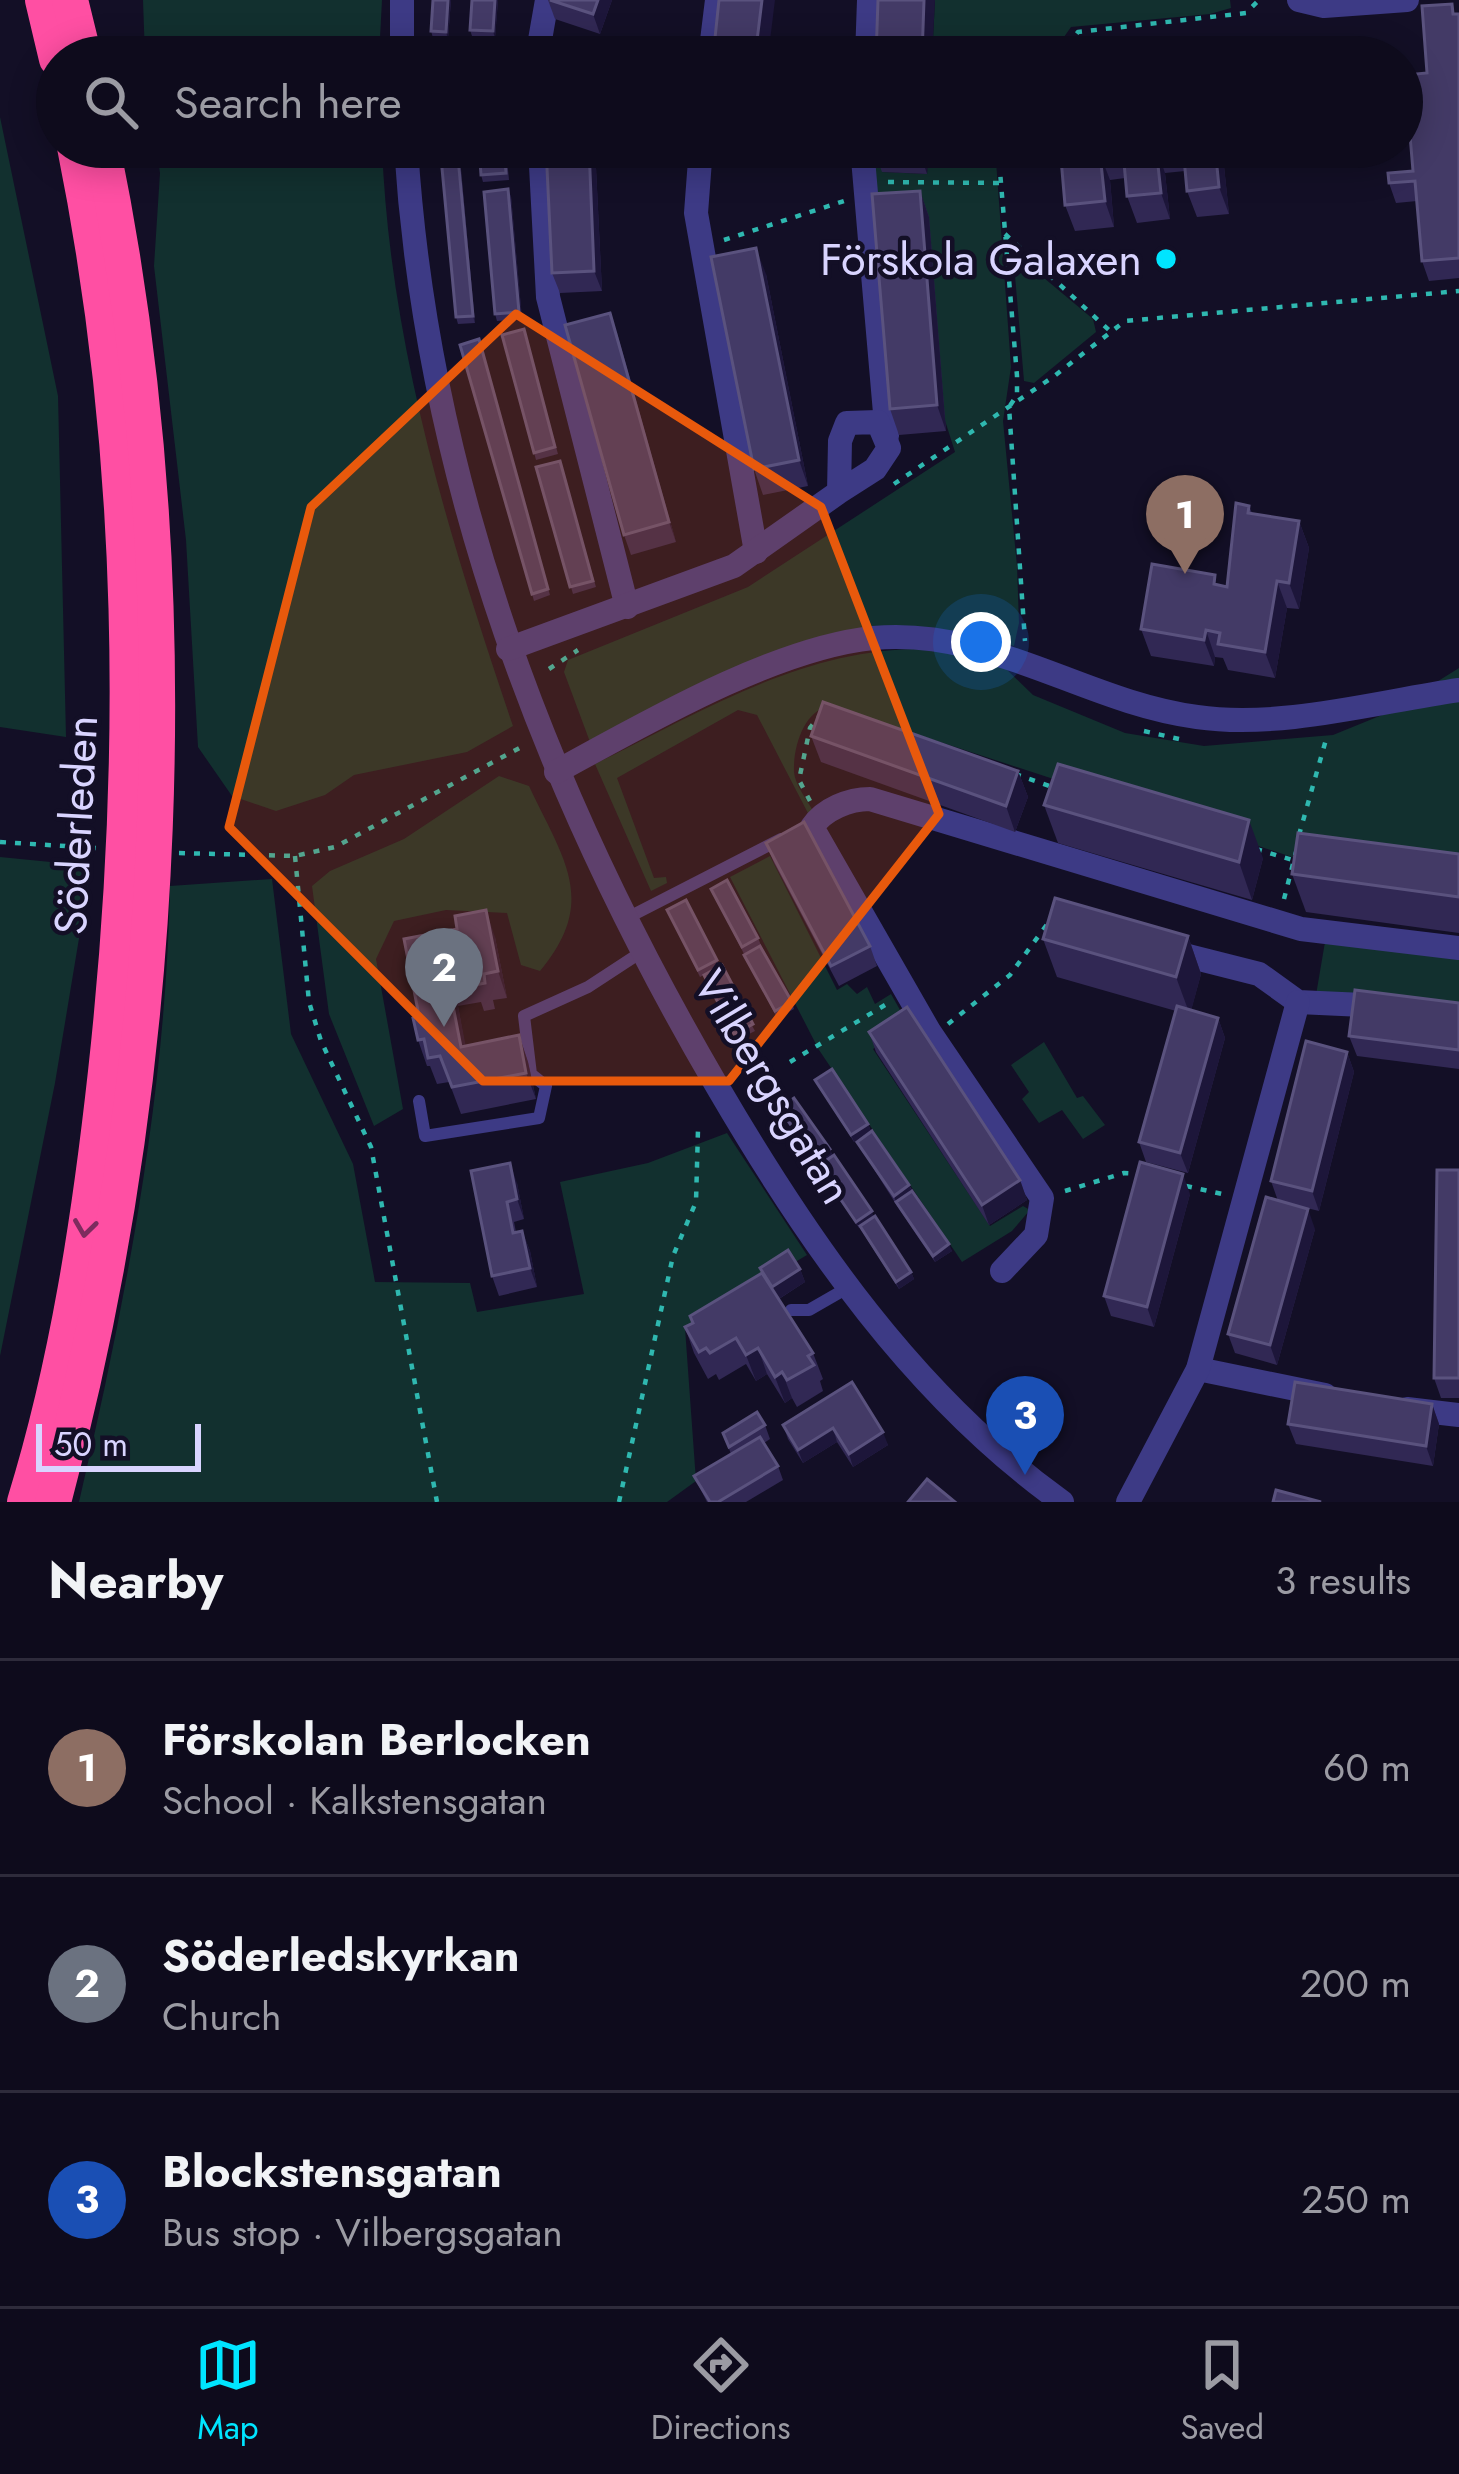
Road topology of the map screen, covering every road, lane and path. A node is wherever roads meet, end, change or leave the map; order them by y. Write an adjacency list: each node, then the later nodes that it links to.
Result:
1 (43, 0): 10 (highway)
2 (70, 0): 11 (highway)
3 (402, 0): 12 (street)
4 (547, 0): 13 (street)
5 (716, 0): 14 (street)
6 (869, 0): 15 (street)
7 (1259, 0): 16 (path)
8 (1299, 0): 9 (street)
9 (1408, 0)
10 (52, 36)
11 (79, 36)
12 (402, 36)
13 (540, 36)
14 (712, 36)
15 (868, 36)
16 (1075, 36)
17 (78, 168): 77 (highway, Söderleden, one-way to 77)
18 (106, 168): 78 (highway, Söderleden)
19 (408, 168): 36 (street, Vilbergsgatan)
20 (541, 168): 35 (street)
21 (699, 168): 27 (street)
22 (864, 168): 25 (street)
23 (999, 168): 24 (path)
24 (1000, 183): 25 (path); 26 (path)
25 (865, 189): 27 (path); 31 (street)
26 (1004, 234): 29 (path); 30 (path)
27 (701, 248): 34 (street)
28 (1459, 291): 29 (path)
29 (1111, 332): 30 (path)
30 (1009, 407): 32 (path); 37 (path)
31 (887, 436): 33 (street); 33 (street)
32 (894, 484)
33 (838, 492): 34 (street)
34 (756, 552): 35 (street)
35 (627, 607): 36 (street)
36 (508, 649): 42 (street, Vilbergsgatan)
37 (1017, 658): 38 (street); 44 (street)
38 (1459, 690)
39 (831, 712): 47 (path)
40 (1136, 729): 43 (path)
41 (1310, 734): 53 (path)
42 (541, 736): 44 (street, Vilbergsgatan); 52 (path)
43 (1184, 740)
44 (556, 772): 55 (street, Vilbergsgatan)
45 (1009, 772): 46 (path)
46 (1070, 793)
47 (815, 822): 55 (lane); 56 (street); 61 (street)
48 (0, 842): 50 (path)
49 (1248, 847): 53 (path)
50 (78, 848)
51 (198, 854): 52 (path)
52 (295, 856): 79 (path)
53 (1294, 861): 54 (path); 56 (path)
54 (1316, 864)
55 (627, 918): 60 (street, Vilbergsgatan)
56 (1278, 921): 59 (street)
57 (1048, 923): 64 (path)
58 (1138, 944): 62 (street)
59 (1459, 948)
60 (644, 950): 66 (lane); 73 (street, Vilbergsgatan)
61 (905, 992): 64 (street); 65 (path)
62 (1298, 1002): 63 (street); 71 (street)
63 (1415, 1010)
64 (932, 1035): 70 (street)
65 (790, 1062)
66 (419, 1100)
67 (698, 1130): 80 (path)
68 (1148, 1175): 70 (path)
69 (1184, 1185): 71 (path)
70 (1042, 1198): 72 (street)
71 (1247, 1200): 75 (street)
72 (1001, 1271)
73 (851, 1286): 74 (lane); 81 (street, Vilbergsgatan)
74 (791, 1310)
75 (1198, 1369): 76 (street); 82 (street)
76 (1459, 1415)
77 (25, 1502)
78 (53, 1502)
79 (436, 1502)
80 (619, 1502)
81 (1062, 1502)
82 (1128, 1502)

